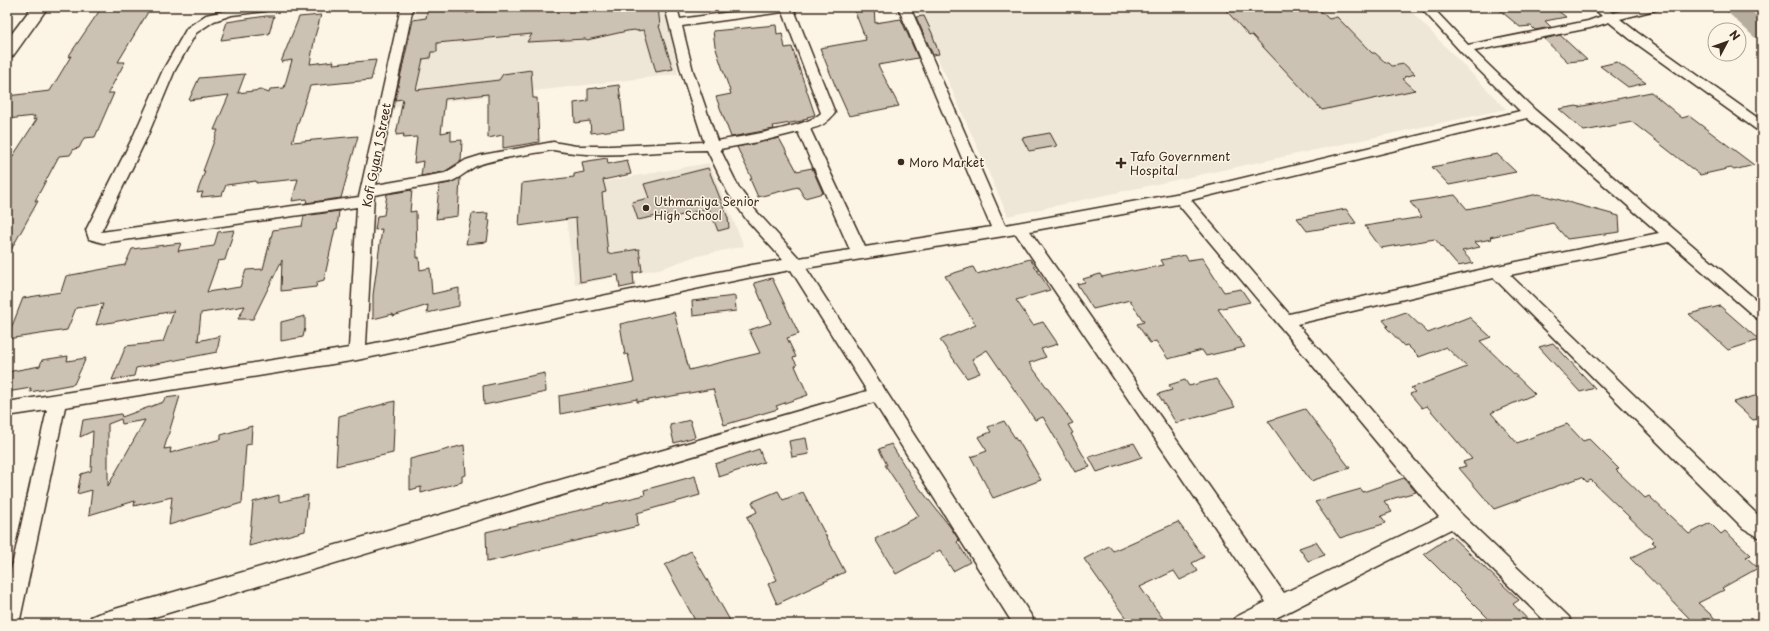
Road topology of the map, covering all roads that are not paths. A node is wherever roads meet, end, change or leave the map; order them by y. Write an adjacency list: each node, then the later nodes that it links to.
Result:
1 (40, 7): 13 (street)
2 (265, 7): 18 (street)
3 (407, 7): 18 (street, Kofi Gyan 1 Street)
4 (671, 7): 11 (street)
5 (904, 7): 21 (street)
6 (1426, 7): 12 (street)
7 (1598, 7): 10 (street)
8 (1655, 7): 10 (street)
9 (787, 8): 11 (street); 15 (street)
10 (1610, 18): 12 (street); 16 (street)
11 (675, 23): 17 (street)
12 (1465, 49): 14 (street)
13 (7, 52)
14 (1530, 113): 19 (street); 22 (street)
15 (802, 127): 17 (street); 23 (street)
16 (1762, 127)
17 (712, 146): 18 (street); 24 (street)
18 (366, 196): 28 (street, Kofi Gyan 1 Street)
19 (1181, 198): 20 (street); 27 (street)
20 (1020, 228): 21 (street); 34 (street)
21 (1000, 231): 23 (street)
22 (1670, 236): 25 (street); 26 (street)
23 (860, 254): 24 (street)
24 (796, 265): 28 (street); 29 (street)
25 (1497, 272): 27 (street); 33 (street)
26 (1762, 314)
27 (1284, 321): 32 (street)
28 (356, 353): 30 (street)
29 (879, 394): 36 (street); 37 (street)
30 (57, 402): 31 (street); 35 (street)
31 (7, 409)
32 (1453, 519): 34 (street); 39 (street)
33 (1762, 530)
34 (1280, 604): 38 (street)
35 (9, 624)
36 (98, 624)
37 (1025, 624)
38 (1243, 624)
39 (1562, 624)

